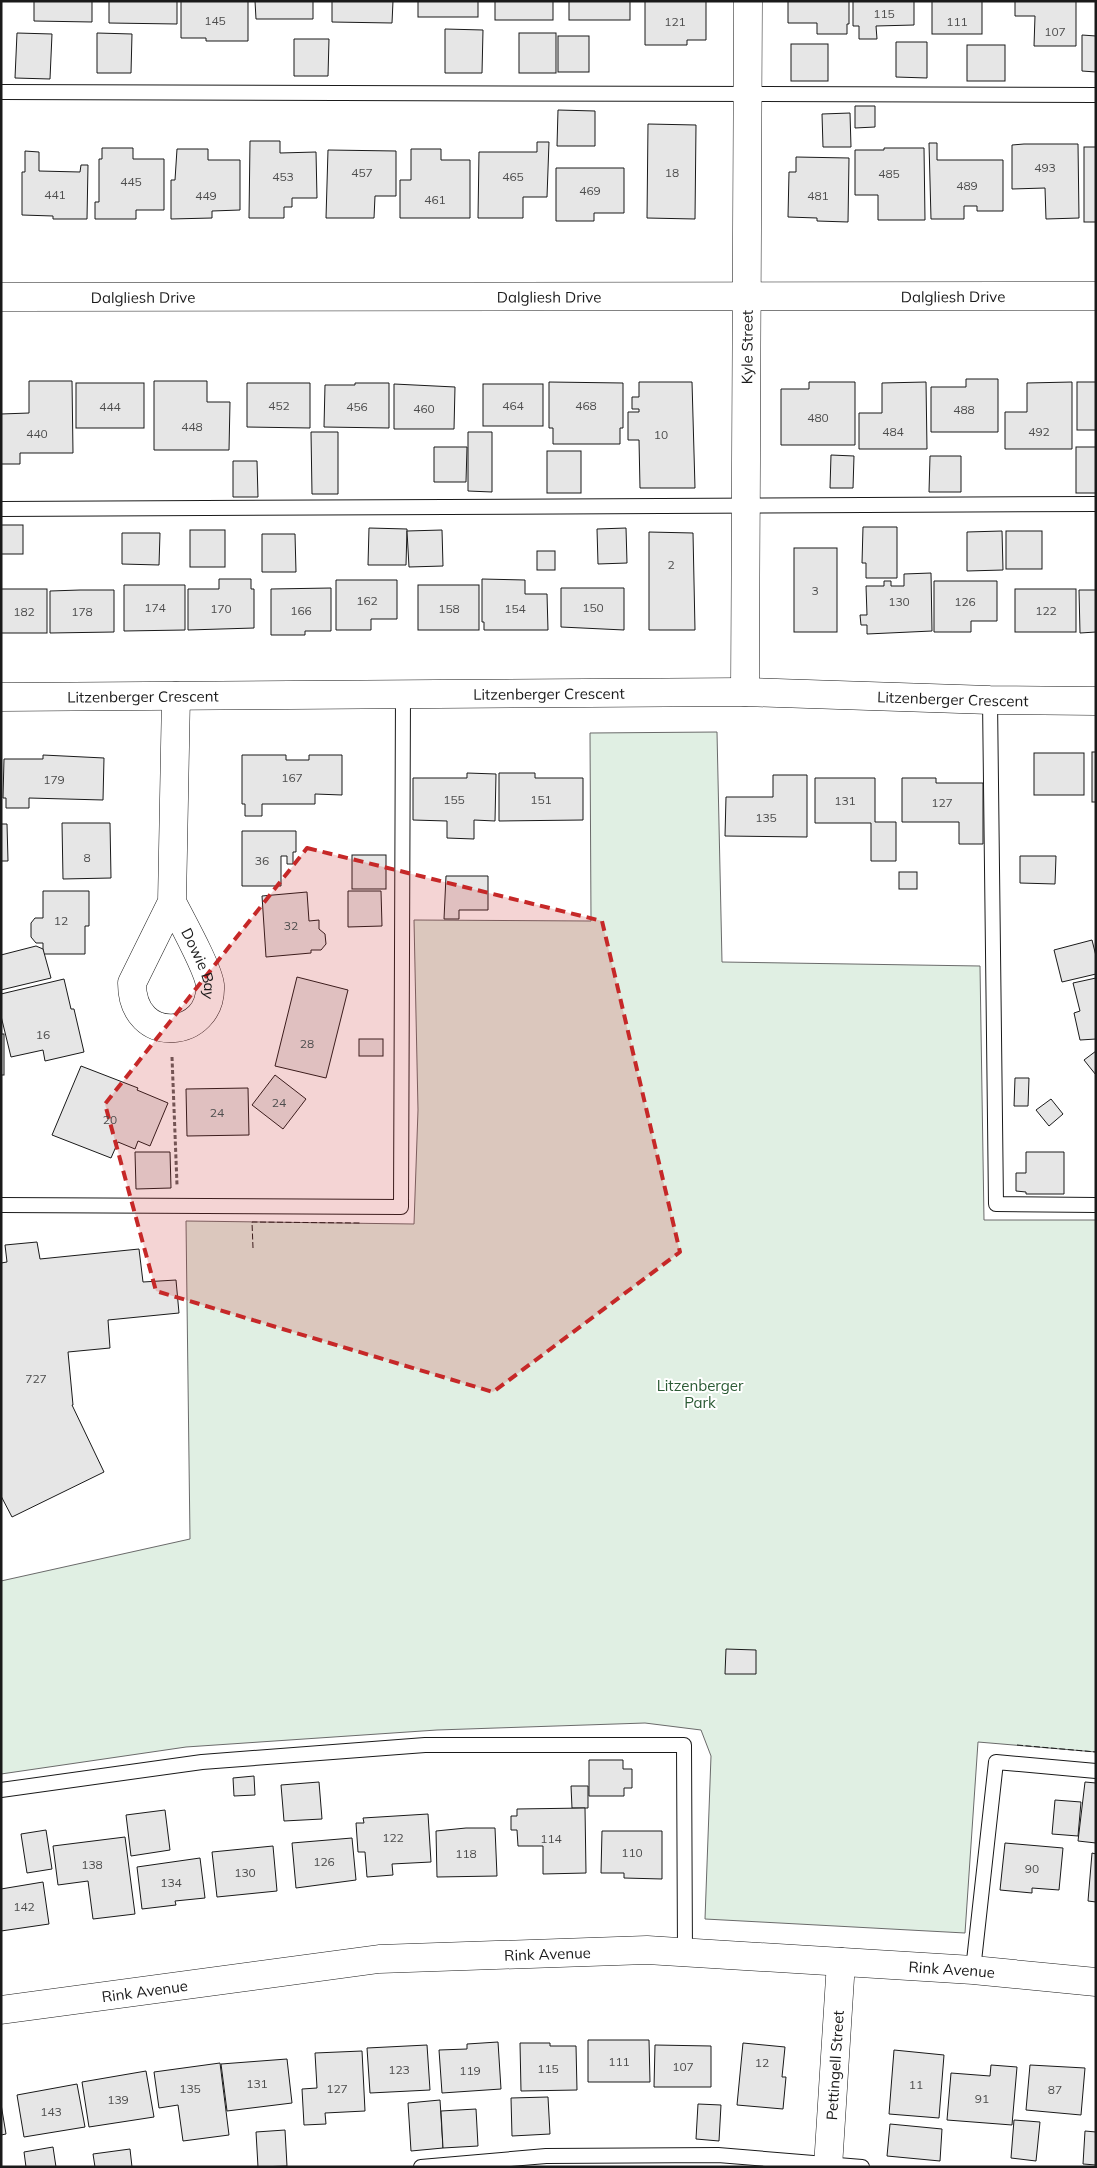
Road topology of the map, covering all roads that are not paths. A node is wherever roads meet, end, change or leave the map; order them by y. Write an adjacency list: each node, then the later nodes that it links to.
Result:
1 (748, 1): 3 (street, Kyle Street)
2 (1, 92): 3 (lane)
3 (748, 94): 4 (lane); 5 (street, Kyle Street)
4 (1096, 95)
5 (747, 295): 6 (street, Dalgliesh Drive); 7 (street, Dalgliesh Drive); 9 (street, Kyle Street)
6 (1096, 296)
7 (1, 297)
8 (1096, 504): 9 (lane)
9 (746, 505): 10 (lane); 11 (street, Kyle Street)
10 (1, 508)
11 (745, 692): 12 (street, Litzenberger Crescent); 15 (street, Litzenberger Crescent)
12 (403, 695): 13 (street, Litzenberger Crescent); 18 (lane)
13 (176, 696): 14 (street, Litzenberger Crescent); 17 (street, Dowie Bay)
14 (1, 697)
15 (990, 700): 16 (street, Litzenberger Crescent); 19 (lane)
16 (1096, 701)
17 (172, 902): 17 (street, Dowie Bay)
18 (1, 1205)
19 (1096, 1205)
20 (1096, 1771): 24 (lane)
21 (1, 1790): 22 (lane)
22 (685, 1953): 23 (street, Rink Avenue); 26 (street, Rink Avenue)
23 (841, 1962): 24 (street, Rink Avenue); 27 (street, Pettingell Street)
24 (973, 1970): 25 (street, Rink Avenue)
25 (1096, 1982)
26 (1, 2010)
27 (828, 2165): 28 (lane); 29 (lane)
28 (421, 2167)
29 (862, 2167)

